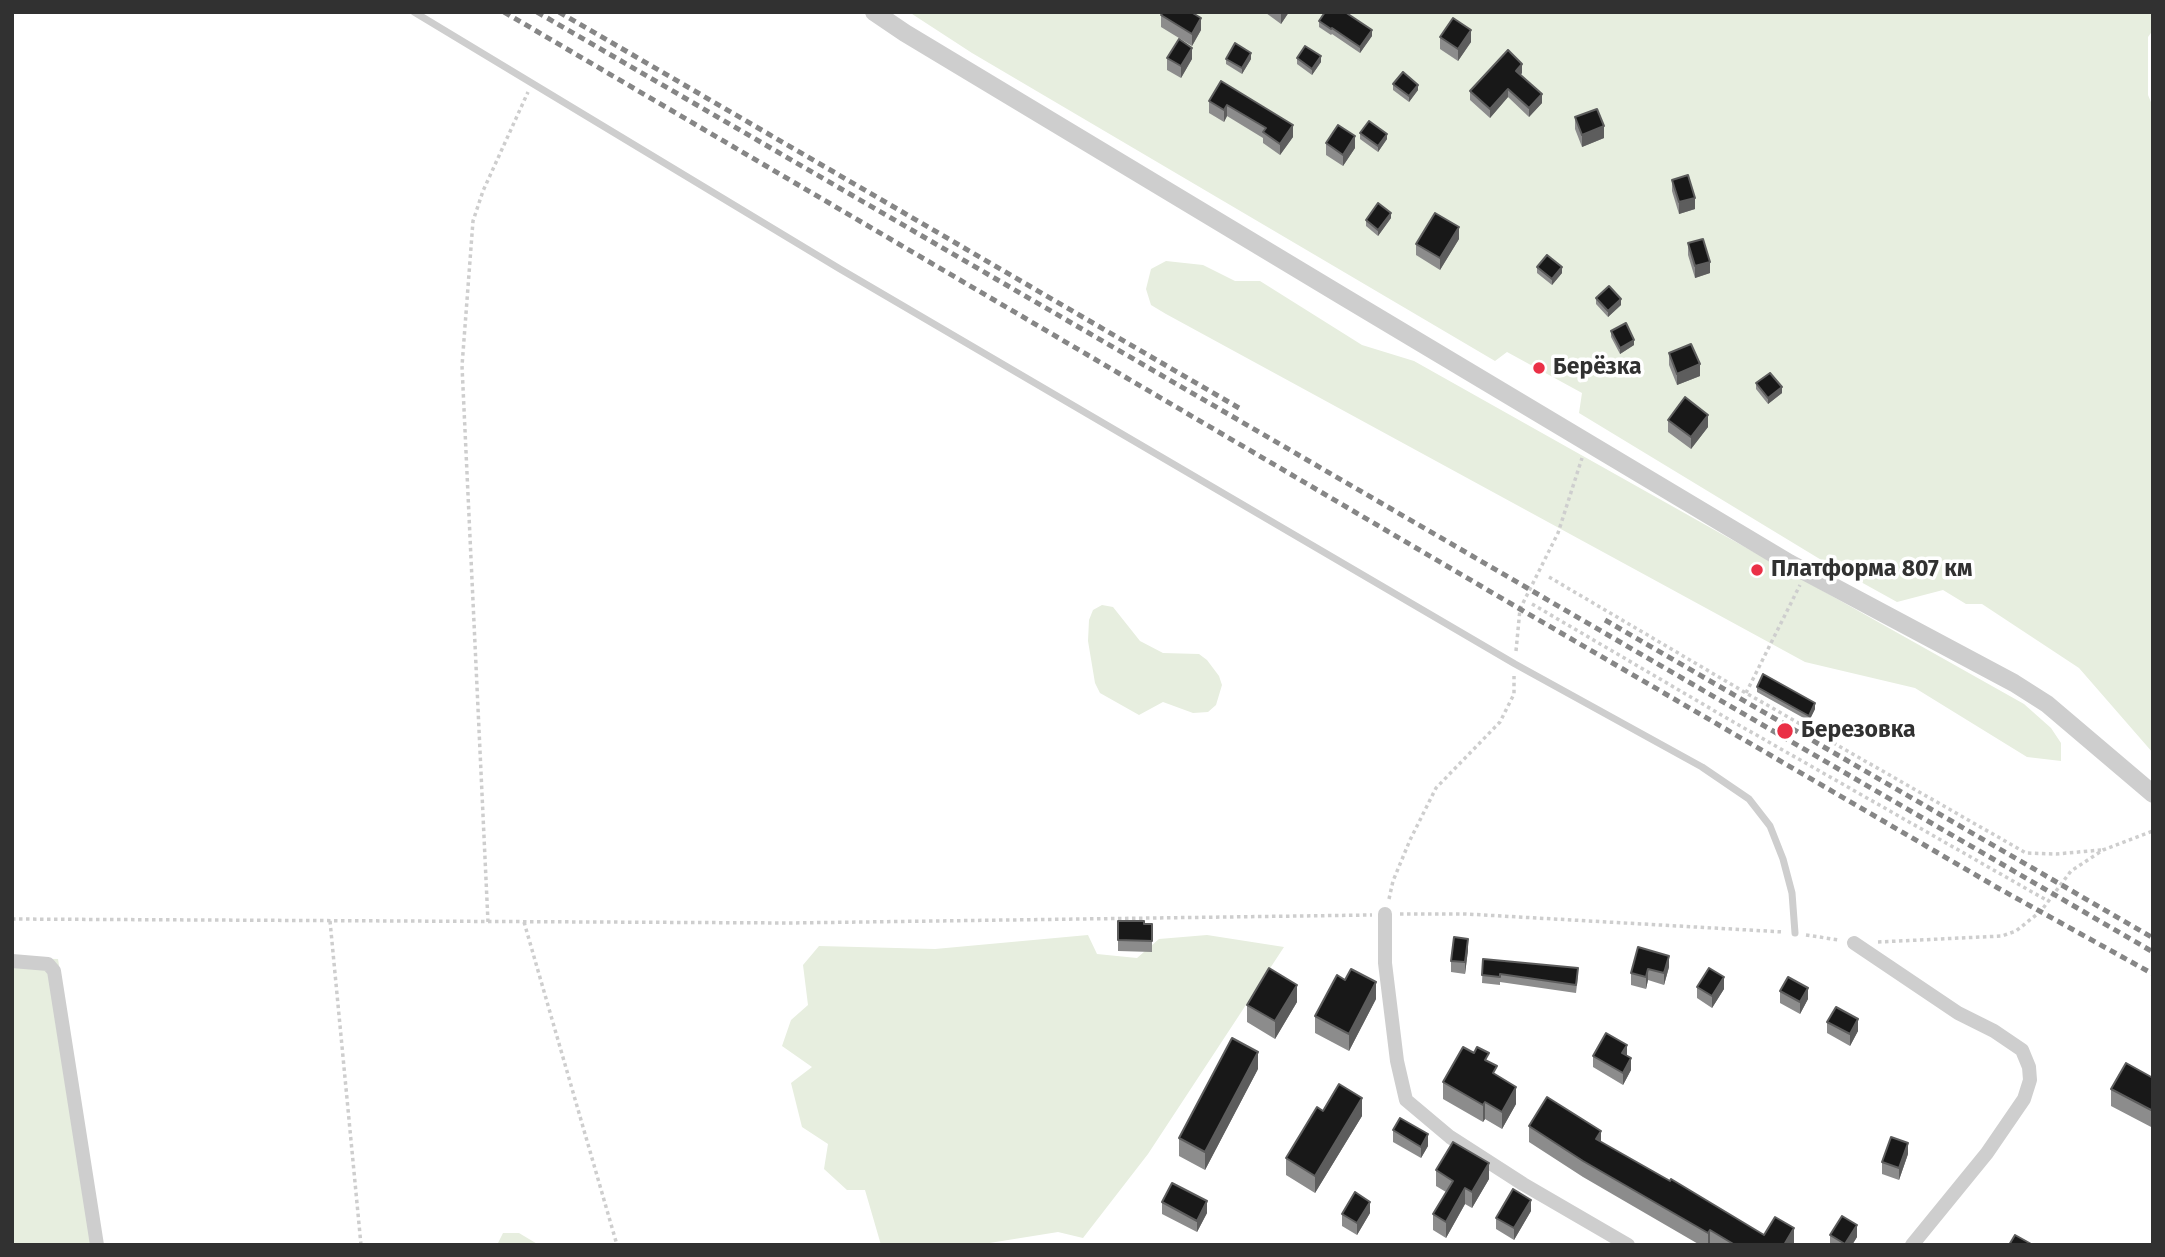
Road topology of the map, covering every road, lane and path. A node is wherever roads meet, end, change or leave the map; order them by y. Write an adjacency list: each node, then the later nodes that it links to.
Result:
1 (414, 12): 3 (lane)
2 (874, 12): 4 (street)
3 (531, 83): 8 (lane); 17 (path)
4 (1587, 442): 5 (street); 8 (path)
5 (1806, 572): 9 (path); 10 (street)
6 (1549, 577): 9 (path)
7 (1532, 604): 13 (path)
8 (1515, 664): 14 (path); 19 (lane)
9 (1746, 693): 12 (path)
10 (2153, 794)
11 (2153, 831): 12 (path)
12 (2104, 850): 13 (path)
13 (2048, 901): 20 (path)
14 (1385, 915): 18 (path); 19 (path); 25 (street)
15 (12, 919): 16 (path)
16 (330, 920): 17 (path); 23 (path)
17 (488, 922): 18 (path)
18 (524, 922): 24 (path)
19 (1796, 933): 20 (path)
20 (1854, 943): 26 (street)
21 (12, 961): 22 (street)
22 (97, 1245)
23 (361, 1245)
24 (617, 1245)
25 (1628, 1245)
26 (1912, 1245)

